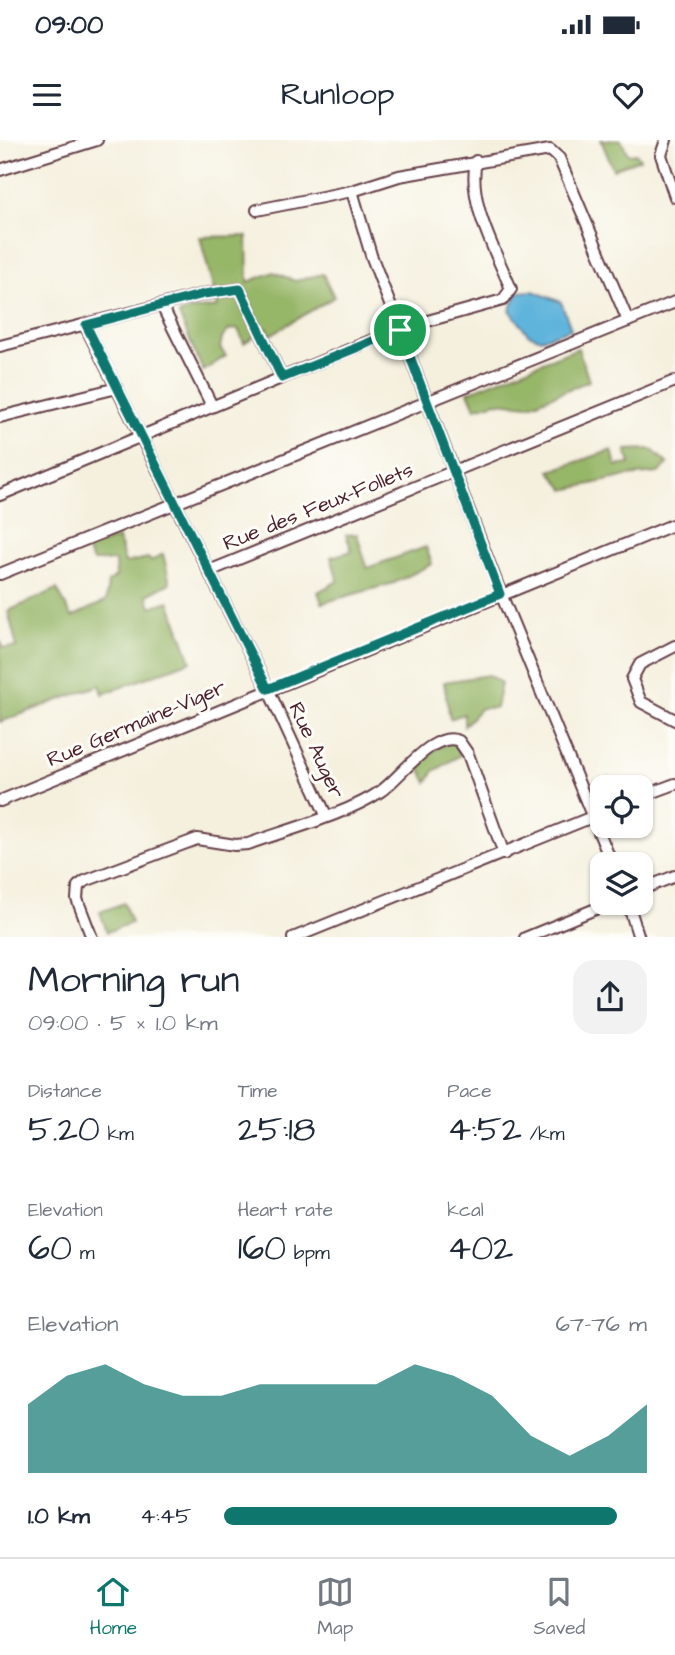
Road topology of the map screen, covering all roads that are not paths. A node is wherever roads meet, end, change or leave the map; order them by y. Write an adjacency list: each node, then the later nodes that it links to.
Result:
1 (97, 140): 4 (street)
2 (666, 140): 6 (street)
3 (475, 161): 5 (street); 10 (street); 12 (street)
4 (0, 170)
5 (352, 191): 7 (street); 12 (street)
6 (675, 197)
7 (257, 210)
8 (675, 302): 10 (street)
9 (162, 306): 11 (street); 14 (street); 18 (street)
10 (628, 321): 17 (street)
11 (86, 325): 13 (street); 16 (street, Rue Auger)
12 (400, 330): 14 (street); 17 (street)
13 (0, 346)
14 (282, 378): 18 (street)
15 (675, 381): 21 (street, Rue des Feux-Follets)
16 (117, 388): 19 (street); 20 (street, Rue Auger)
17 (427, 402): 21 (street); 23 (street)
18 (212, 406): 20 (street)
19 (0, 417)
20 (141, 435): 22 (street); 23 (street, Rue Auger)
21 (453, 471): 25 (street, Rue des Feux-Follets); 27 (street)
22 (0, 495)
23 (175, 503): 25 (street, Rue Auger); 26 (street)
24 (675, 524): 27 (street, Rue Germaine-Viger)
25 (209, 571): 29 (street, Rue Auger)
26 (0, 574)
27 (500, 594): 29 (street, Rue Germaine-Viger); 33 (street)
28 (675, 646): 30 (street)
29 (268, 689): 34 (street, Rue Germaine-Viger); 35 (street, Rue Auger)
30 (675, 720)
31 (675, 783): 32 (street)
32 (653, 792)
33 (590, 799)
34 (0, 800)
35 (326, 815): 37 (street); 42 (street)
36 (590, 818): 37 (street)
37 (504, 854): 43 (street)
38 (675, 876): 39 (street)
39 (653, 885)
40 (590, 911): 44 (street)
41 (632, 915): 45 (street)
42 (92, 937)
43 (293, 937)
44 (525, 937)
45 (639, 937)

